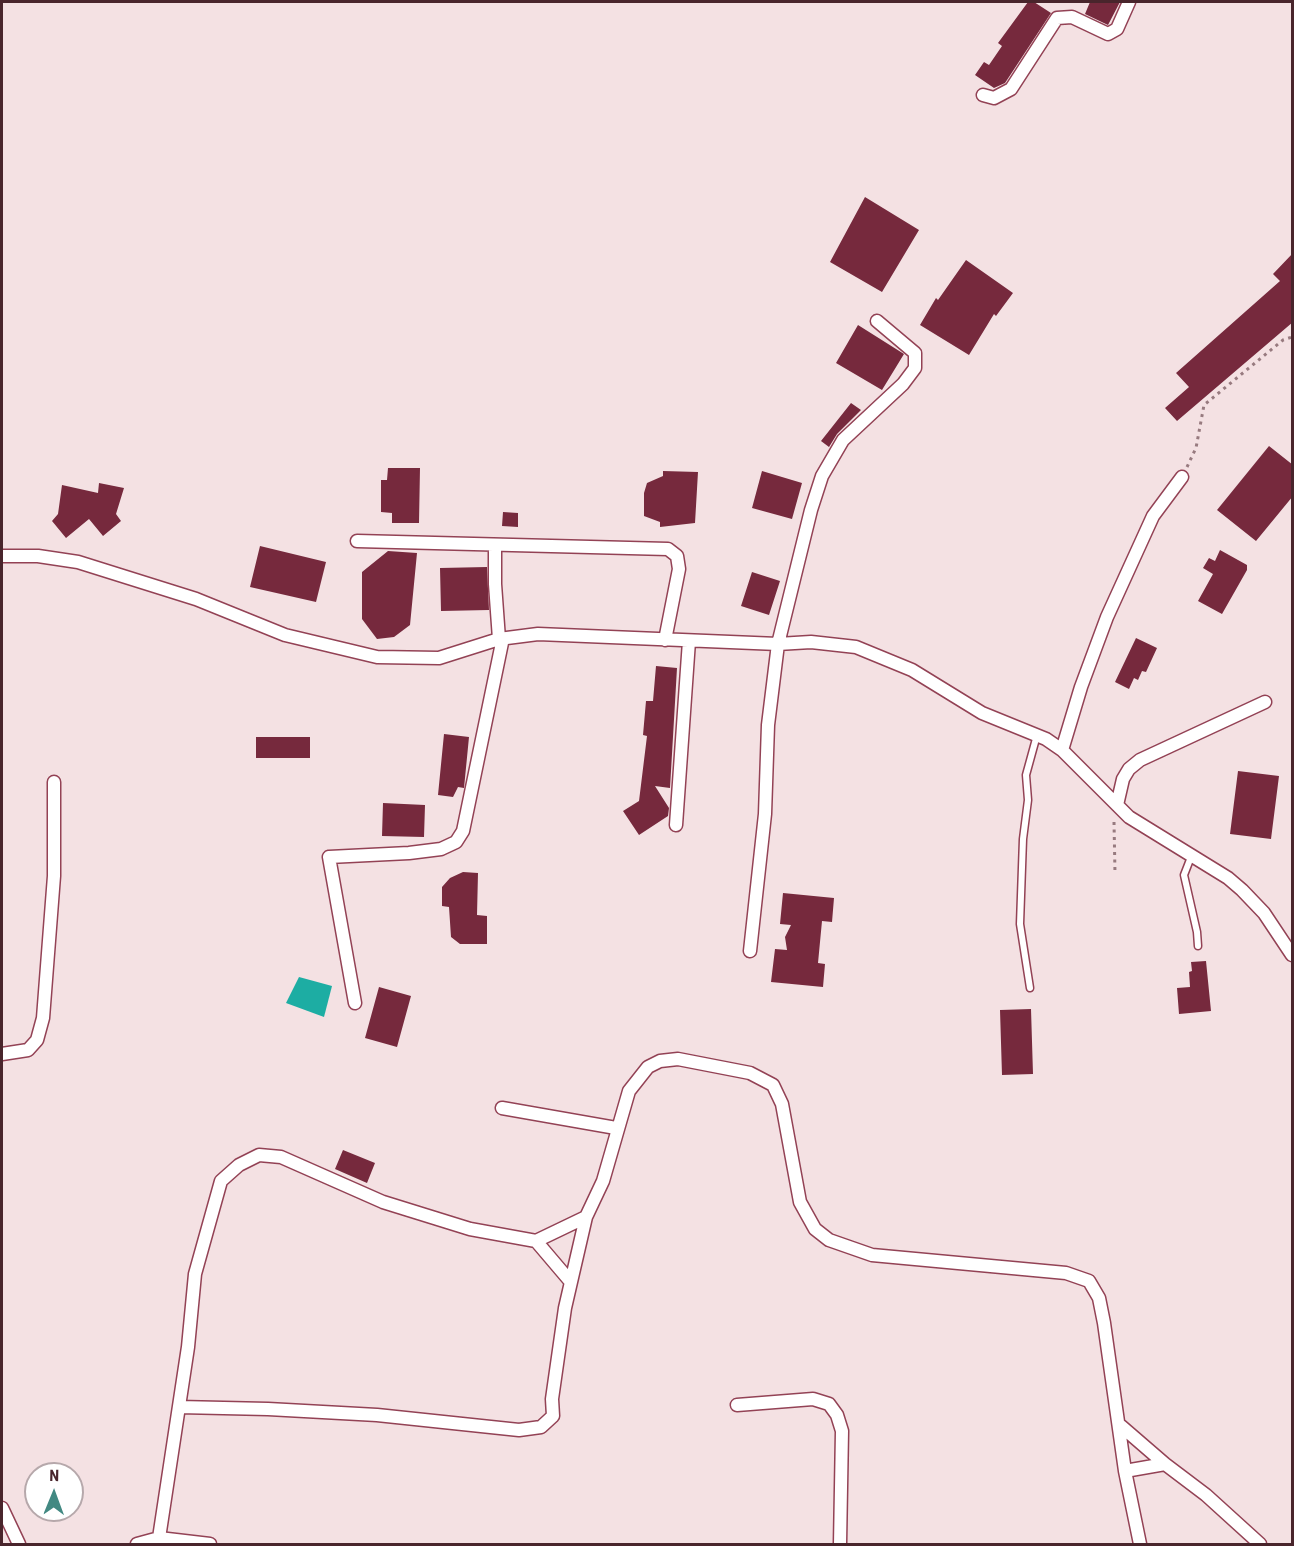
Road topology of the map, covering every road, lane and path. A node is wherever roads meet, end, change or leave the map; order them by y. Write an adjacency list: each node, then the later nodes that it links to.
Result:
1 (1129, 2): 2 (street)
2 (983, 95)
3 (877, 321): 12 (street)
4 (1293, 337): 5 (path)
5 (1182, 477): 15 (street)
6 (357, 541): 7 (street)
7 (495, 545): 9 (street); 10 (street)
8 (2, 556): 9 (street)
9 (501, 638): 10 (street); 25 (street)
10 (665, 640): 11 (street)
11 (689, 641): 12 (street); 18 (street)
12 (778, 644): 14 (street); 22 (street)
13 (1265, 702): 17 (street)
14 (1037, 735): 15 (street); 24 (lane)
15 (1062, 750): 17 (street)
16 (54, 782): 26 (street)
17 (1117, 806): 19 (street); 20 (path)
18 (676, 825)
19 (1191, 856): 21 (lane); 23 (street)
20 (1115, 873)
21 (1198, 946)
22 (750, 951)
23 (1293, 955)
24 (1030, 988)
25 (355, 1003)
26 (2, 1054)
27 (502, 1108): 28 (street)
28 (616, 1128): 29 (street); 34 (street)
29 (586, 1217): 30 (street); 31 (street)
30 (536, 1241): 31 (street); 33 (street)
31 (570, 1281): 33 (street)
32 (737, 1405): 42 (street)
33 (179, 1407): 38 (street)
34 (1121, 1426): 35 (street); 36 (street)
35 (1165, 1464): 36 (street); 44 (street)
36 (1125, 1471): 43 (street)
37 (2, 1508): 39 (street)
38 (159, 1538): 40 (street); 41 (street)
39 (19, 1545)
40 (137, 1545)
41 (210, 1545)
42 (840, 1545)
43 (1140, 1545)
44 (1260, 1545)

